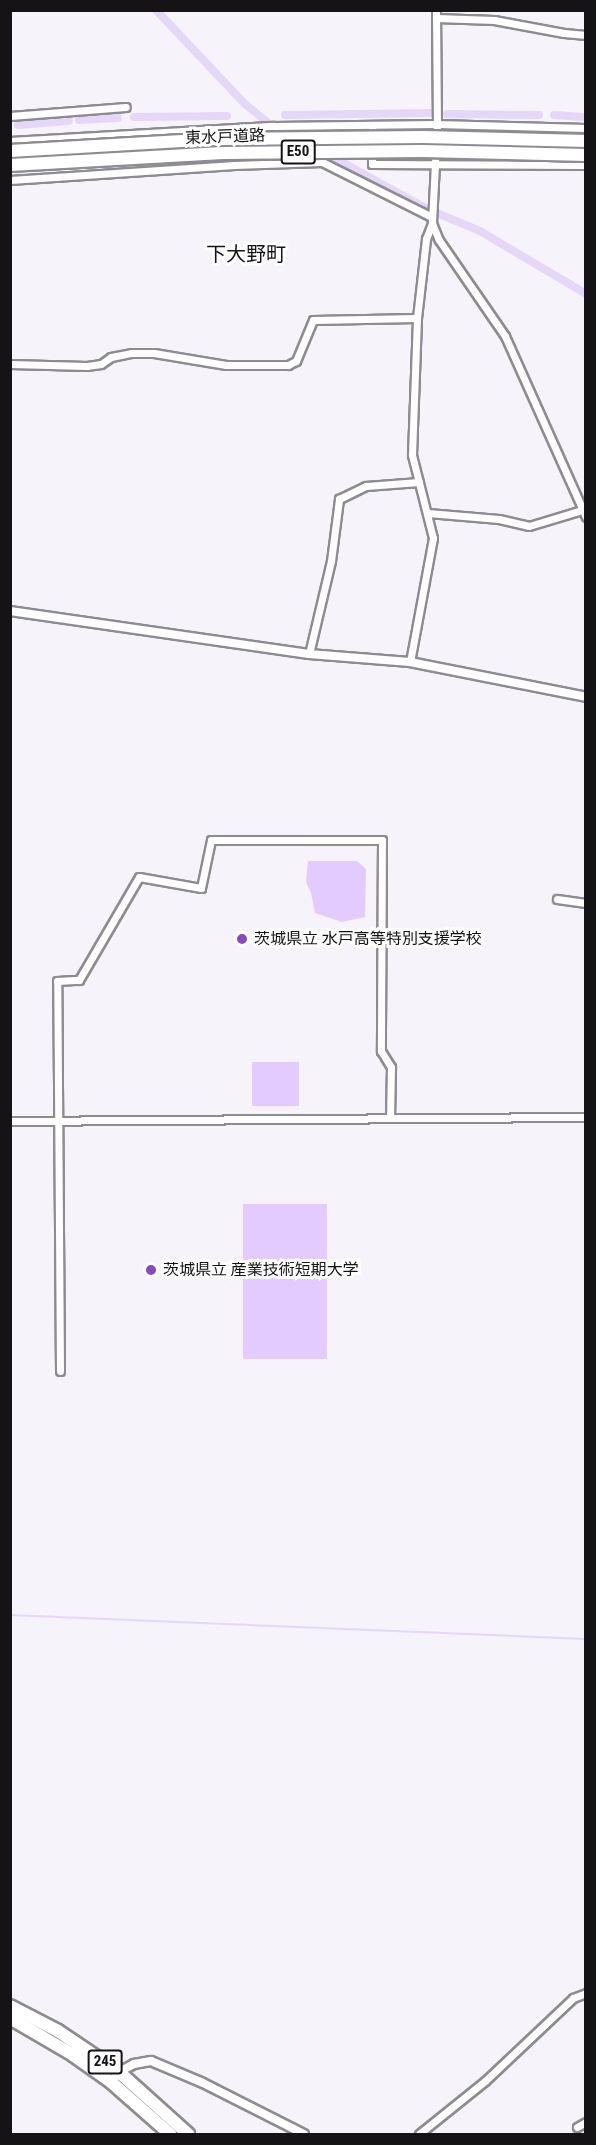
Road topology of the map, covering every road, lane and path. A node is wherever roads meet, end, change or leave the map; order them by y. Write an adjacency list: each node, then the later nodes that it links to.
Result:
1 (436, 14): 2 (street); 5 (street)
2 (585, 34)
3 (126, 107): 4 (street)
4 (10, 116)
5 (437, 124): 6 (street); 8 (street); 14 (street)
6 (372, 125): 7 (street); 14 (street)
7 (250, 128): 9 (street); 13 (street)
8 (585, 128)
9 (10, 141)
10 (585, 141): 11 (highway, 東水戸道路 / E50, bridge)
11 (10, 151)
12 (585, 155): 15 (highway, 東水戸道路 / E50, bridge)
13 (255, 164): 17 (street); 18 (street)
14 (436, 164): 16 (street); 18 (street)
15 (10, 165)
16 (585, 165)
17 (10, 180)
18 (431, 218): 19 (street); 23 (street)
19 (417, 318): 20 (street); 21 (street)
20 (10, 364)
21 (419, 482): 22 (street); 25 (street)
22 (428, 513): 23 (street); 26 (street)
23 (584, 514)
24 (10, 611): 25 (street)
25 (309, 654): 26 (street)
26 (410, 662): 27 (street)
27 (585, 697)
28 (557, 899): 29 (street)
29 (585, 903)
30 (585, 1117): 31 (street)
31 (390, 1118): 33 (street); 33 (street)
32 (10, 1121): 33 (street)
33 (59, 1121): 34 (street)
34 (60, 1371)
35 (585, 1994): 44 (street)
36 (10, 2006): 38 (highway, 245)
37 (10, 2018): 38 (highway, 245)
38 (115, 2077): 41 (highway, 245); 42 (highway, 245); 43 (street)
39 (585, 2122): 40 (street)
40 (577, 2127)
41 (170, 2134)
42 (188, 2134)
43 (304, 2134)
44 (420, 2134)

